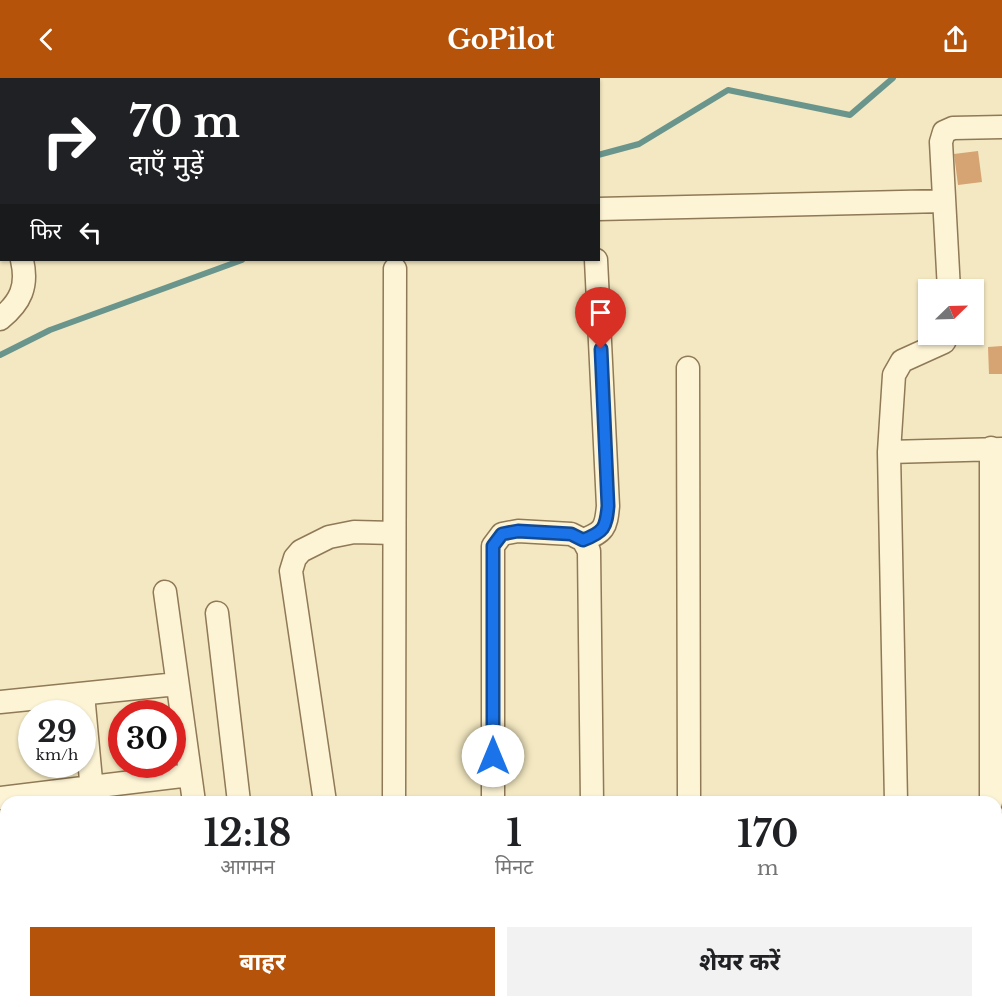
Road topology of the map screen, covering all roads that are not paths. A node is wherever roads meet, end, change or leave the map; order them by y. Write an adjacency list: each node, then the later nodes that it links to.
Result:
1 (1002, 127): 2 (street)
2 (944, 201): 3 (street); 7 (street)
3 (600, 209)
4 (22, 261): 8 (street)
5 (596, 261): 14 (street)
6 (395, 269): 13 (street)
7 (948, 279)
8 (0, 318)
9 (937, 345): 12 (street)
10 (688, 368): 29 (street)
11 (997, 449): 12 (street); 31 (street)
12 (889, 452): 30 (street)
13 (394, 533): 25 (street); 26 (street)
14 (583, 540): 27 (street); 28 (street)
15 (165, 592): 17 (street)
16 (217, 613): 24 (street)
17 (177, 684): 18 (street); 20 (street)
18 (83, 694): 19 (street); 21 (street)
19 (0, 702)
20 (190, 775): 21 (street); 23 (street)
21 (92, 795): 22 (street)
22 (61, 796)
23 (193, 796)
24 (238, 796)
25 (324, 796)
26 (394, 796)
27 (494, 796)
28 (592, 796)
29 (688, 796)
30 (896, 796)
31 (991, 796)

